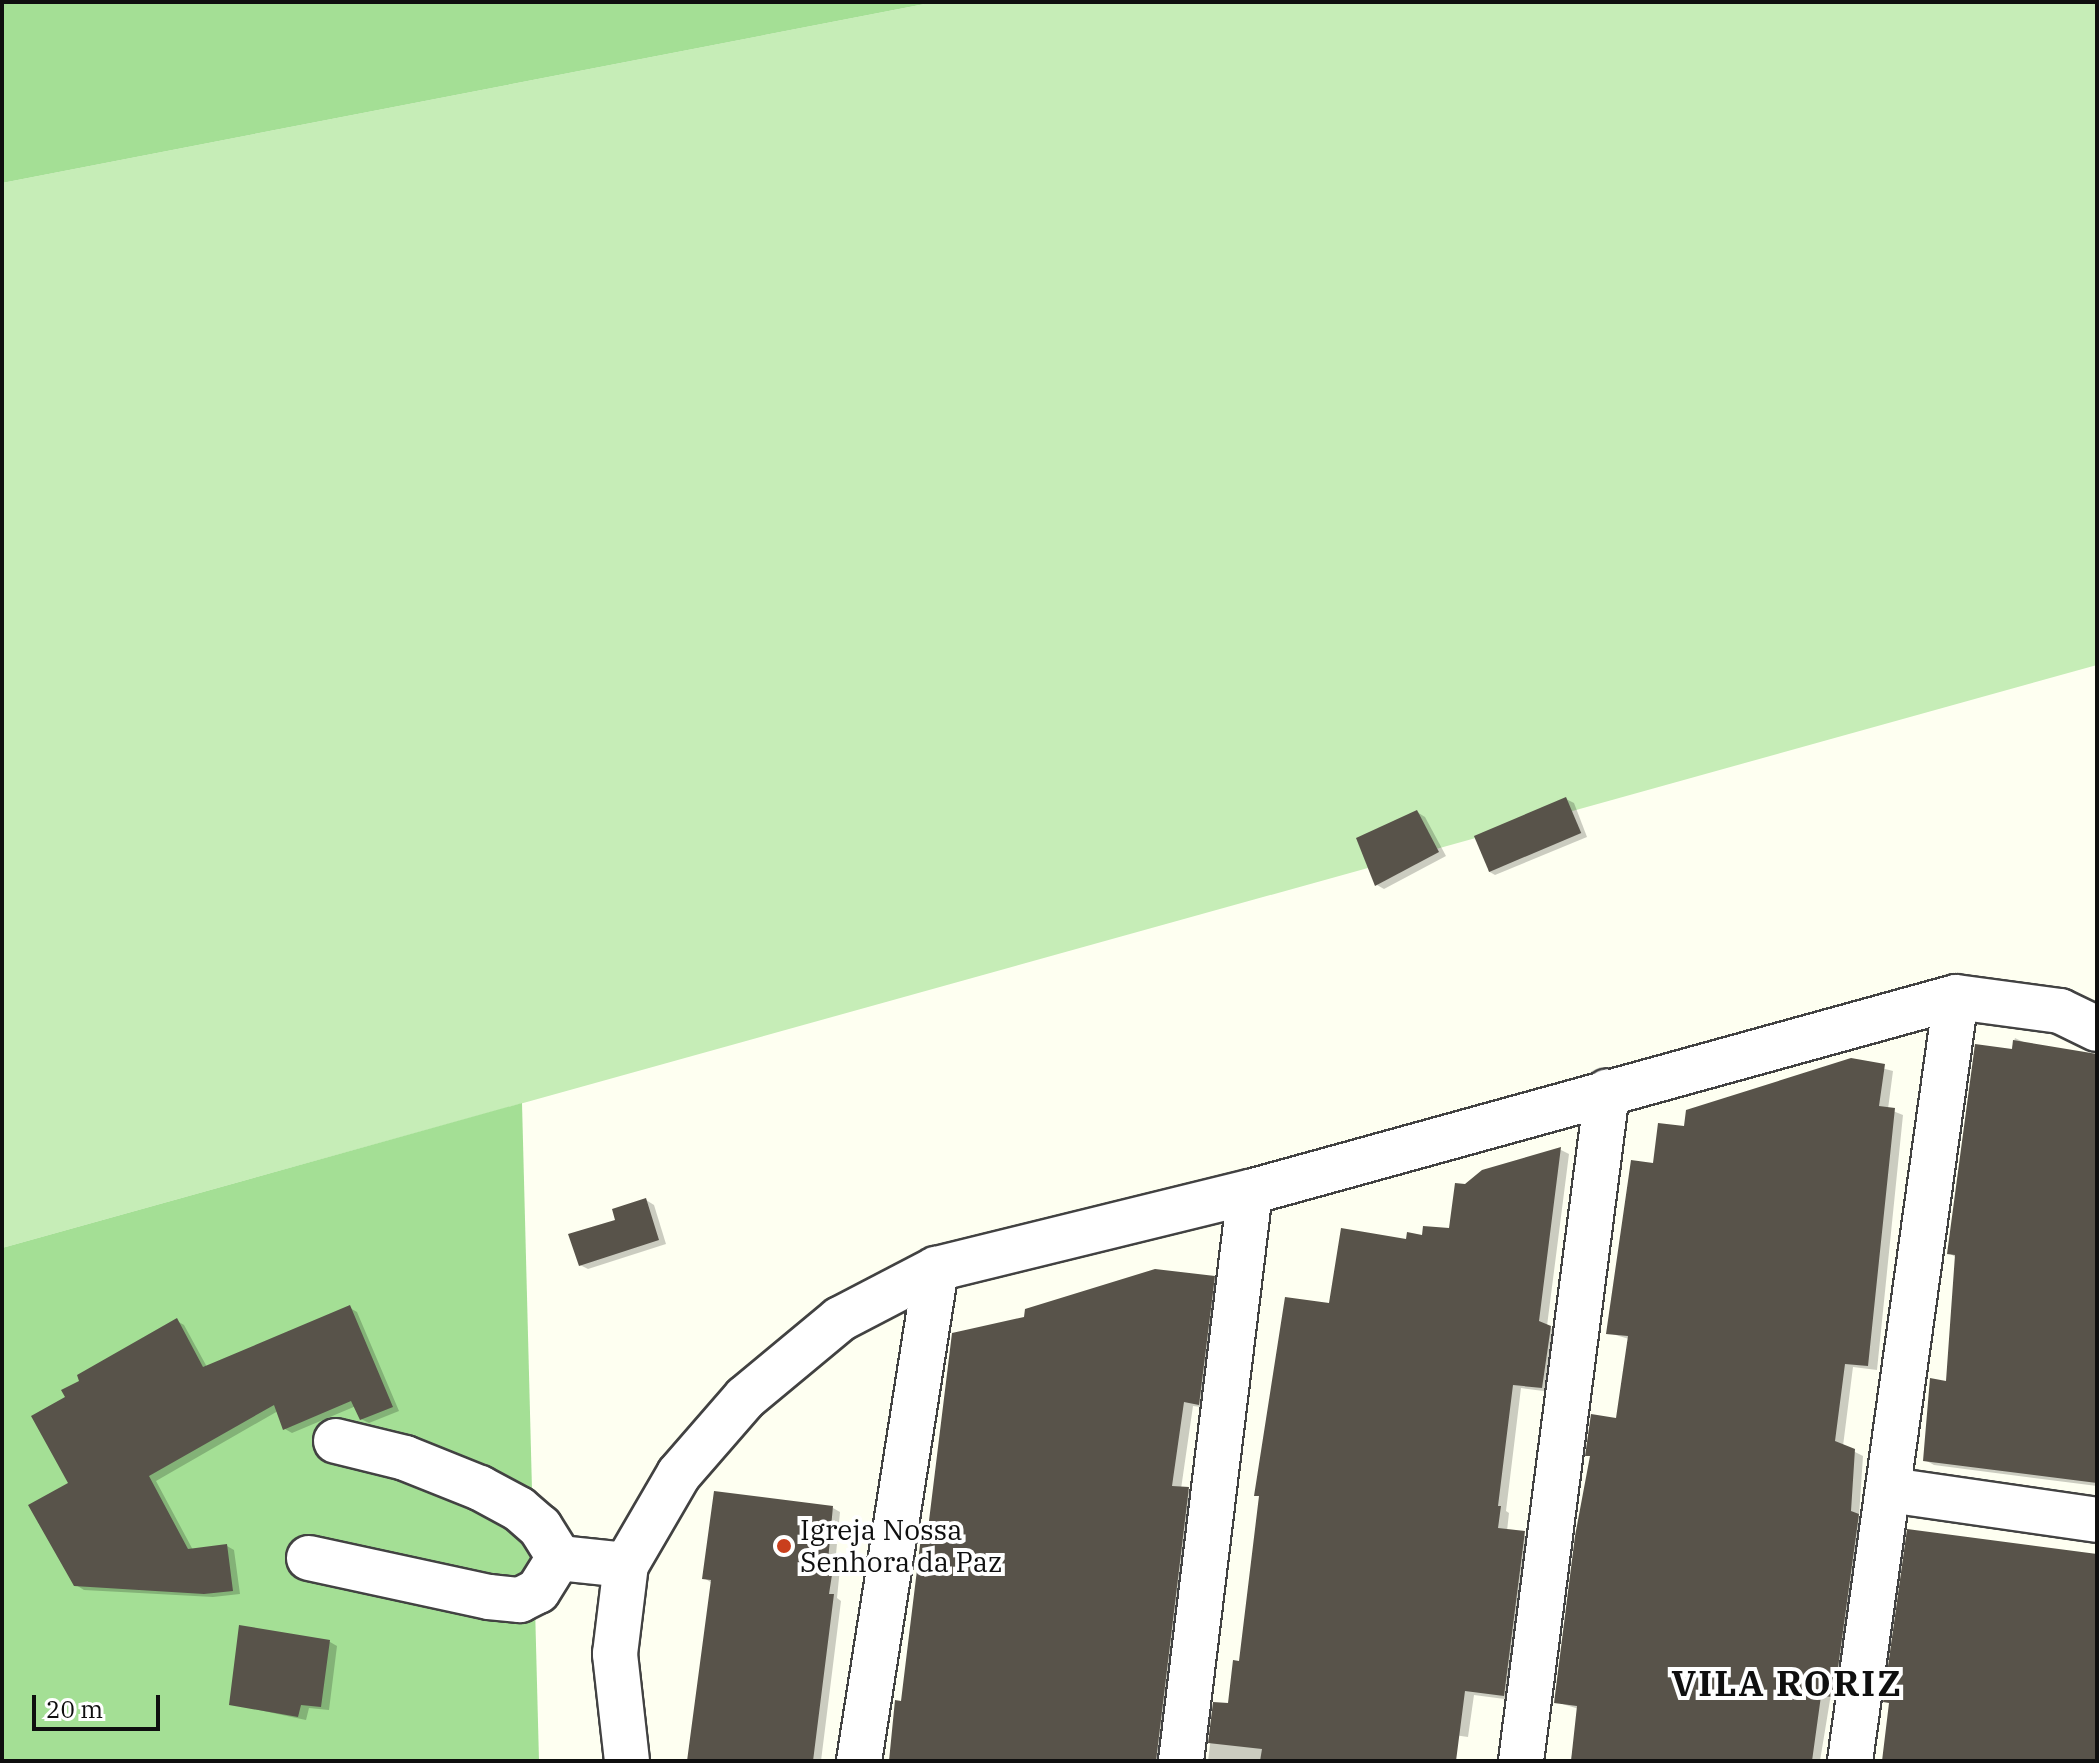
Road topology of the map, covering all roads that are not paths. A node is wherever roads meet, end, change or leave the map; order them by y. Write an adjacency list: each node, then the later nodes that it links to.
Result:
1 (1956, 997): 2 (street); 3 (street); 7 (street)
2 (2097, 1029)
3 (1607, 1092): 4 (street); 15 (street)
4 (1250, 1192): 5 (street); 14 (street)
5 (936, 1269): 11 (street); 13 (street)
6 (336, 1441): 10 (street)
7 (1890, 1490): 8 (street); 16 (street)
8 (2097, 1520)
9 (309, 1558): 10 (street)
10 (559, 1558): 11 (street)
11 (626, 1565): 12 (street)
12 (627, 1761)
13 (859, 1761)
14 (1181, 1761)
15 (1521, 1761)
16 (1850, 1761)

